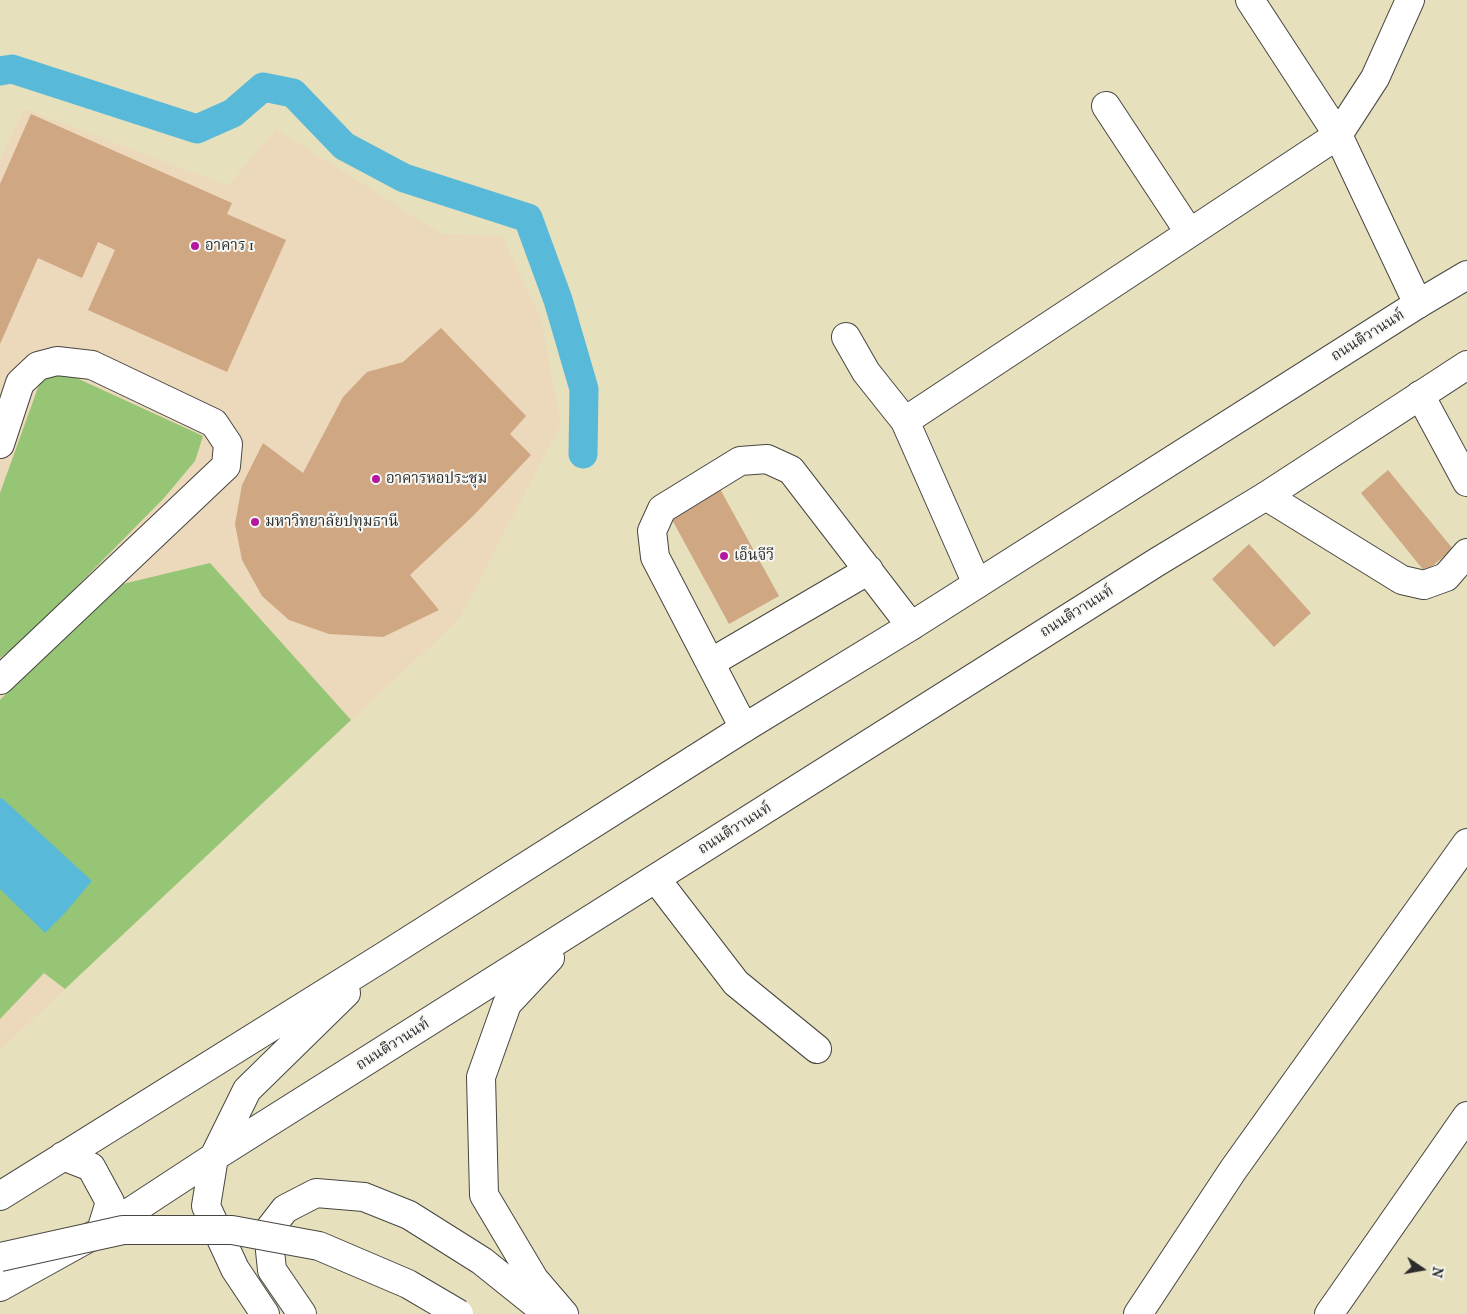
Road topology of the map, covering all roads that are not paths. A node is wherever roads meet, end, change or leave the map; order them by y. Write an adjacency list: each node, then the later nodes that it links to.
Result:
1 (1250, 0): 4 (main road)
2 (1410, 0): 4 (main road)
3 (1106, 106): 5 (main road)
4 (1338, 135): 5 (main road); 7 (main road)
5 (1189, 232): 11 (main road)
6 (1467, 275): 7 (main road, ถนนติวานนท์)
7 (1418, 304): 17 (main road, ถนนติวานนท์)
8 (846, 337): 11 (main road)
9 (1467, 365): 10 (main road, ถนนติวานนท์)
10 (1420, 395): 13 (main road); 14 (main road, ถนนติวานนท์)
11 (905, 421): 17 (main road)
12 (0, 444): 20 (main road)
13 (1467, 482)
14 (1266, 496): 15 (main road); 23 (main road, ถนนติวานนท์)
15 (1467, 553)
16 (869, 570): 18 (main road); 19 (main road); 19 (main road)
17 (977, 584): 18 (main road, ถนนติวานนท์)
18 (911, 626): 21 (main road, ถนนติวานนท์)
19 (710, 663): 21 (main road)
20 (0, 680)
21 (744, 728): 25 (main road, ถนนติวานนท์)
22 (1467, 843): 39 (main road)
23 (656, 879): 24 (main road, ถนนติวานนท์); 26 (main road)
24 (577, 929): 29 (main road, ถนนติวานนท์); 38 (main road)
25 (383, 957): 28 (main road, ถนนติวานนท์); 29 (main road)
26 (817, 1049)
27 (1467, 1116): 40 (main road)
28 (64, 1156): 30 (main road, ถนนติวานนท์); 31 (main road)
29 (214, 1158): 31 (main road, ถนนติวานนท์); 34 (main road)
30 (0, 1196)
31 (101, 1231): 33 (main road, ถนนติวานนท์)
32 (0, 1257): 36 (main road, bridge)
33 (0, 1287)
34 (265, 1314)
35 (302, 1314): 37 (main road)
36 (459, 1314)
37 (548, 1314)
38 (564, 1314)
39 (1138, 1314)
40 (1329, 1314)

